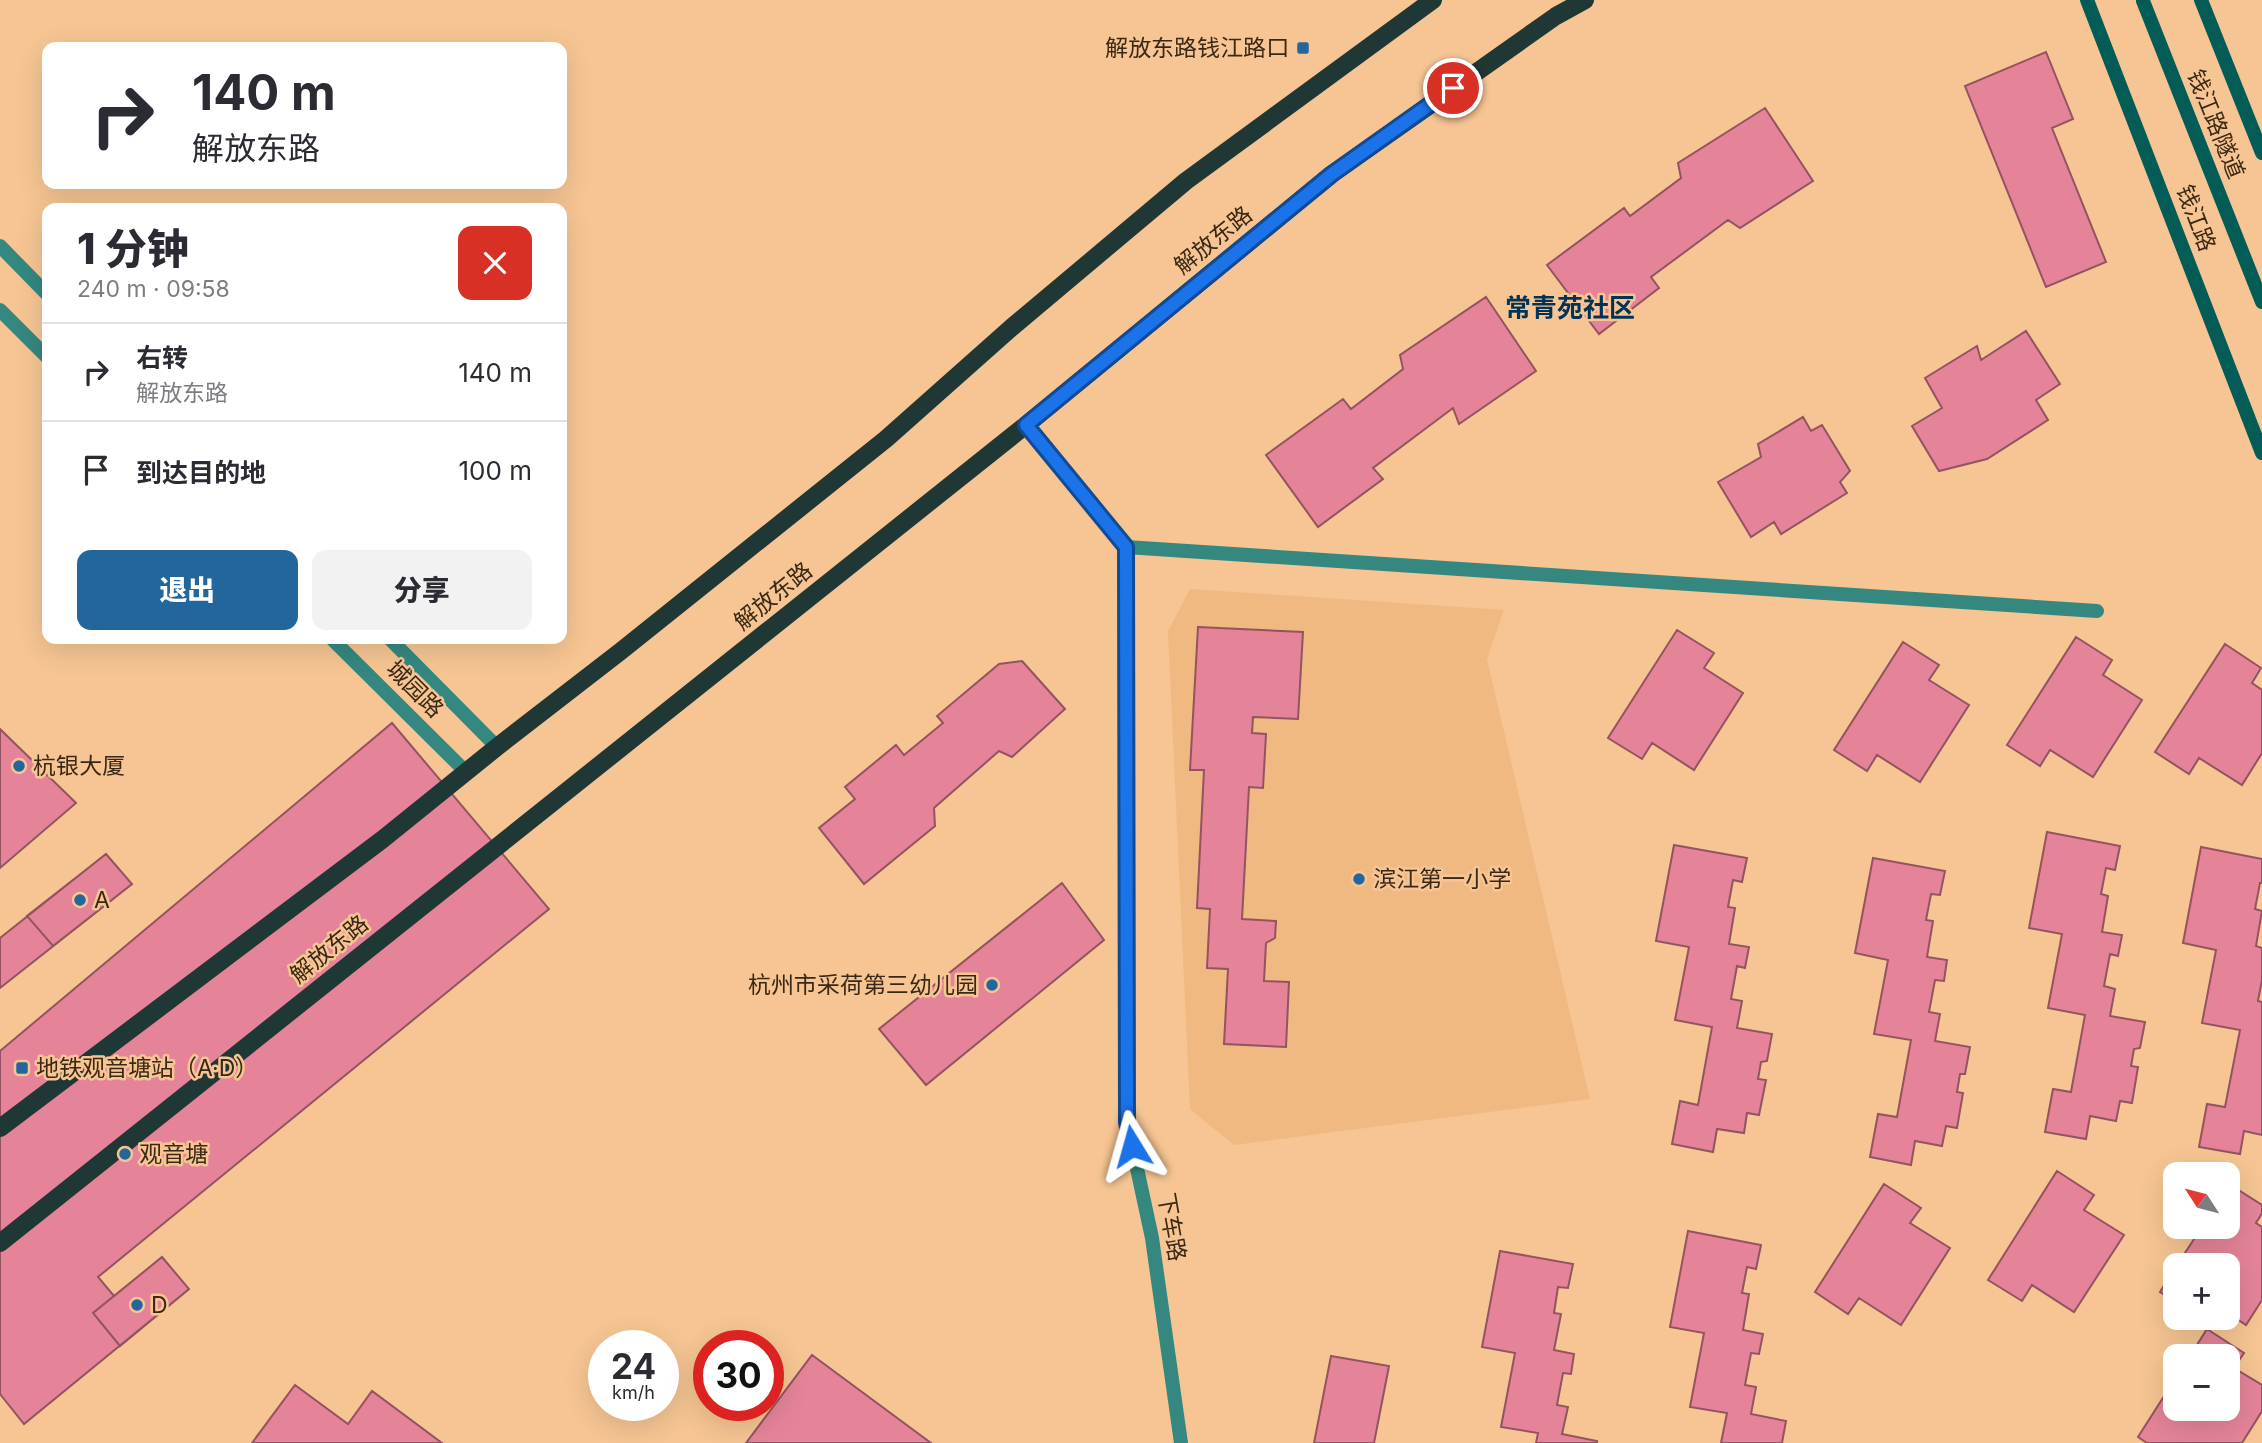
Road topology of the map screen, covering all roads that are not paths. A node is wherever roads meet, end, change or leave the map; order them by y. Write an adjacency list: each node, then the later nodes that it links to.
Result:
1 (1433, 0): 18 (main road)
2 (1585, 0): 12 (main road, 解放东路)
3 (2087, 0): 13 (main road, 钱江路)
4 (2201, 0): 6 (main road, 钱江路隧道)
5 (2143, 1): 9 (main road, 钱江路隧道)
6 (2262, 153)
7 (0, 246): 8 (street)
8 (42, 289)
9 (2262, 302)
10 (0, 310): 11 (street)
11 (42, 352)
12 (1026, 425): 14 (street); 21 (main road, 解放东路)
13 (2262, 453)
14 (1126, 547): 15 (street); 22 (street, 下车路)
15 (2097, 611)
16 (337, 644): 19 (street, 城园路)
17 (395, 644): 18 (street)
18 (497, 747): 19 (main road)
19 (466, 772): 20 (main road)
20 (0, 1128)
21 (0, 1243)
22 (1181, 1443)

